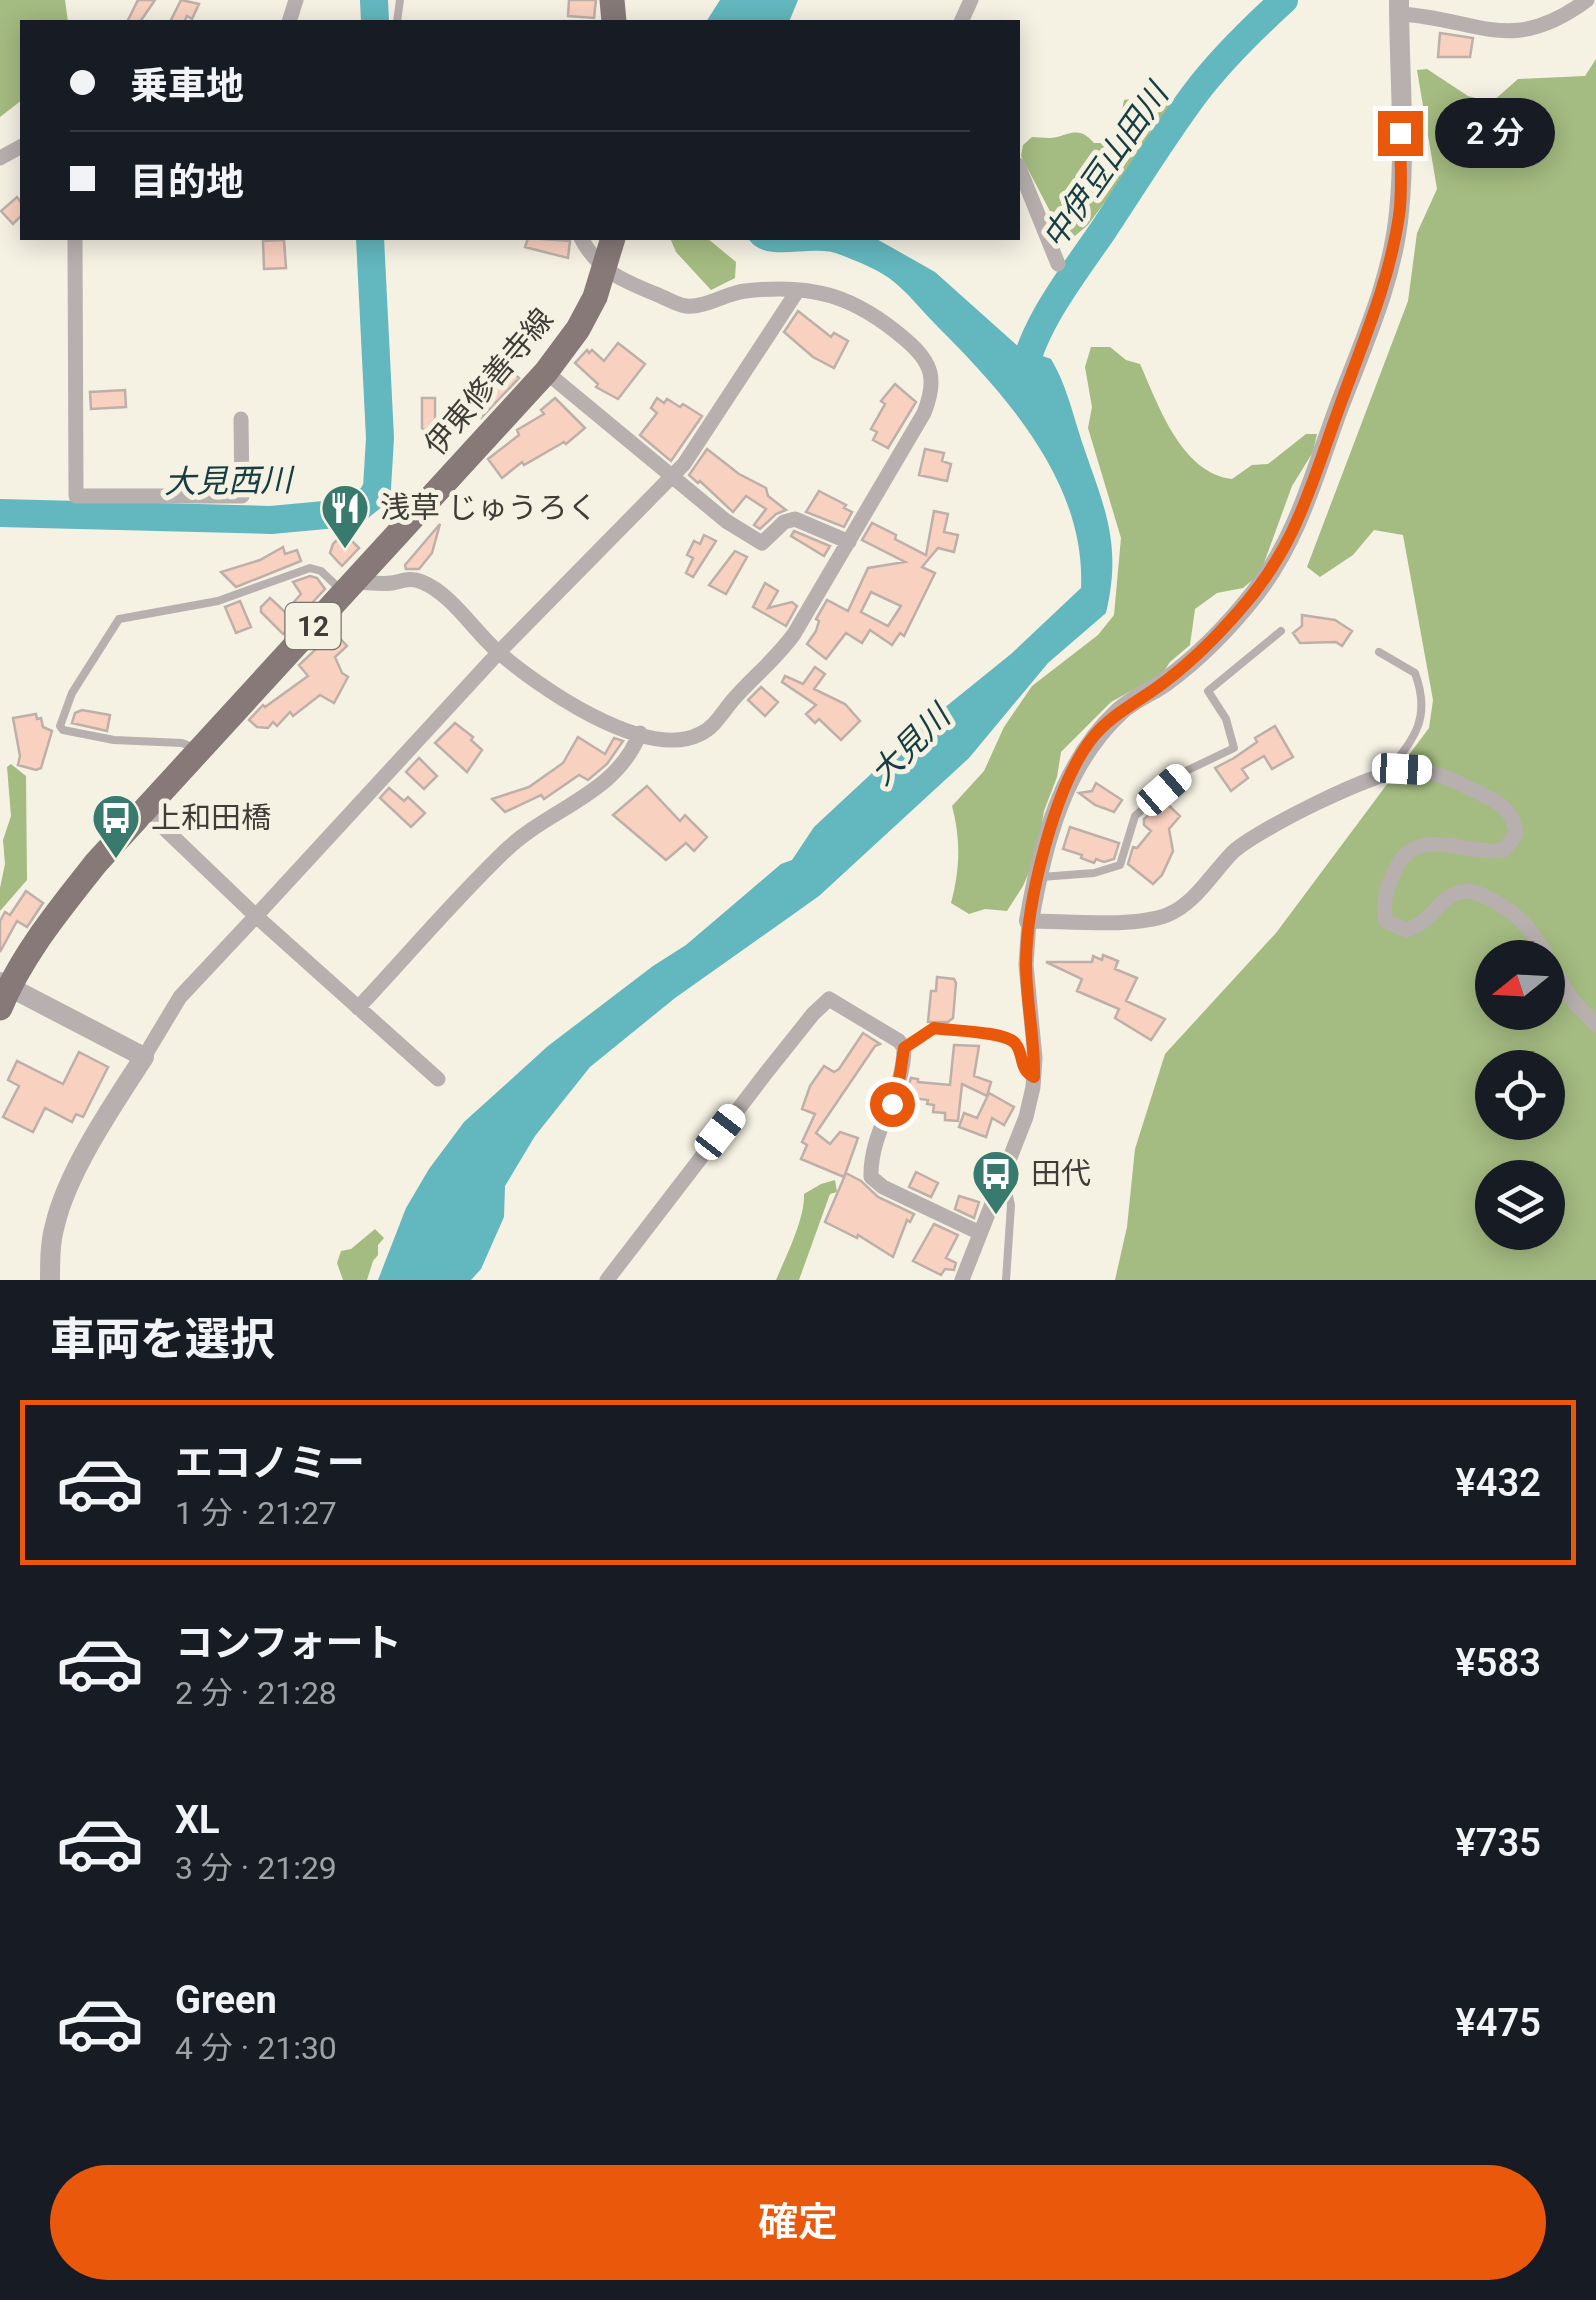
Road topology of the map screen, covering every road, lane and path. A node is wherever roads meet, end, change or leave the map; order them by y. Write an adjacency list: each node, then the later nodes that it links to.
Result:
1 (1587, 0): 2 (street)
2 (1399, 7): 22 (street)
3 (1020, 170): 7 (street)
4 (75, 240): 11 (street)
5 (582, 240): 8 (street)
6 (612, 240): 8 (main road, 伊東修善寺線 / 12)
7 (1058, 264)
8 (604, 267): 9 (street); 10 (main road, 伊東修善寺線 / 12)
9 (798, 290): 12 (street); 13 (street)
10 (546, 372): 12 (street); 14 (main road, 伊東修善寺線 / 12)
11 (241, 419)
12 (672, 476): 13 (street); 16 (street)
13 (849, 542): 18 (street)
14 (349, 587): 16 (street); 19 (main road, 伊東修善寺線 / 12); 19 (lane)
15 (1281, 631): 22 (lane)
16 (498, 652): 18 (street); 23 (street)
17 (1379, 652): 20 (lane)
18 (640, 733): 26 (street)
19 (200, 750): 21 (main road, 伊東修善寺線 / 12)
20 (1386, 774): 24 (street); 27 (street)
21 (144, 809): 23 (street); 25 (main road, 伊東修善寺線 / 12)
22 (1037, 877): 24 (street)
23 (256, 916): 26 (street); 29 (street)
24 (1029, 922): 30 (street)
25 (3, 992): 29 (street)
26 (358, 1008): 31 (street)
27 (1596, 1025)
28 (904, 1048): 30 (lane); 33 (street); 35 (street)
29 (144, 1057): 34 (street)
30 (1034, 1077): 32 (street)
31 (438, 1079)
32 (998, 1184): 33 (street); 37 (lane)
33 (980, 1233): 36 (street)
34 (50, 1280)
35 (608, 1280)
36 (962, 1280)
37 (1006, 1280)

